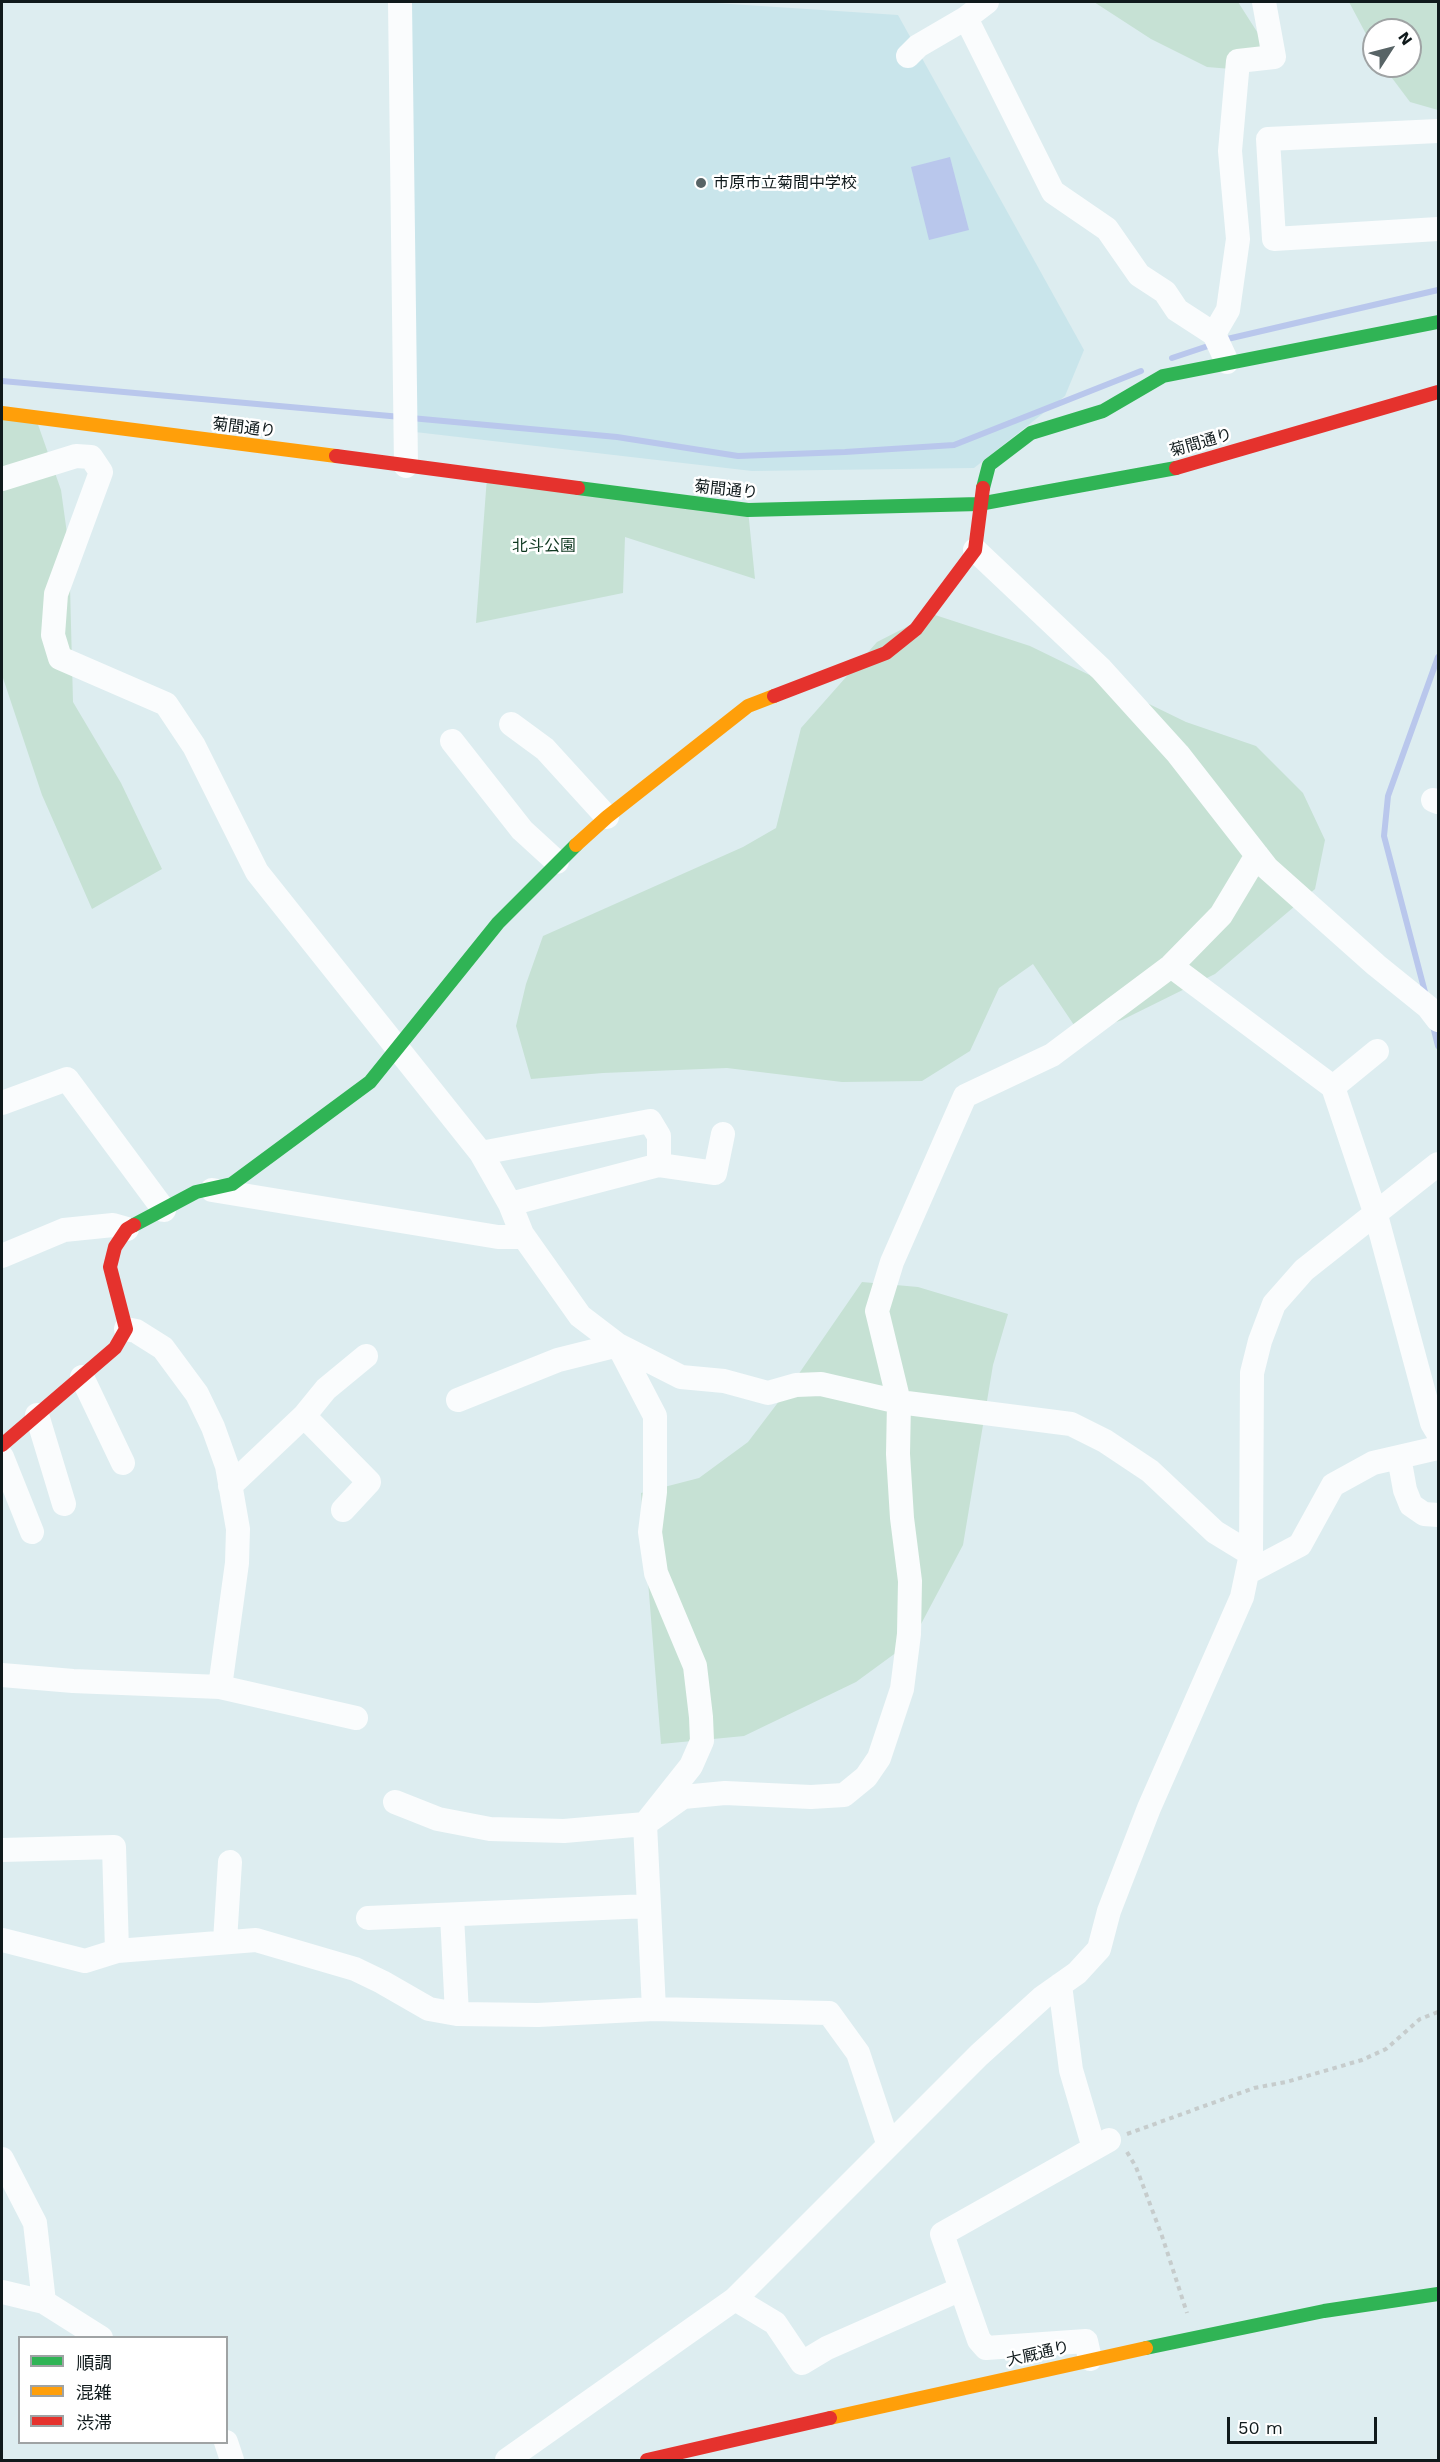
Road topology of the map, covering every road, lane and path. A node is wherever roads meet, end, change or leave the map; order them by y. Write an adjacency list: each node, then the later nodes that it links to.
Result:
1 (400, 2): 13 (street)
2 (987, 2): 4 (street)
3 (1264, 2): 9 (street)
4 (966, 18): 5 (street); 9 (street)
5 (908, 56)
6 (1438, 131): 7 (street)
7 (1438, 229)
8 (1438, 322): 10 (street)
9 (1214, 334): 10 (street)
10 (1227, 362): 15 (street)
11 (1438, 392): 15 (street, 菊間通り)
12 (2, 413): 13 (street, 菊間通り)
13 (406, 466): 15 (street, 菊間通り)
14 (2, 479): 24 (street)
15 (979, 504): 16 (street)
16 (975, 550): 19 (street); 20 (street)
17 (511, 724): 19 (street)
18 (452, 741): 21 (street)
19 (607, 817): 21 (street)
20 (1257, 855): 22 (street); 23 (street)
21 (557, 862): 24 (street)
22 (1170, 966): 26 (street); 44 (street)
23 (1438, 1020)
24 (399, 1047): 29 (street); 32 (street)
25 (1377, 1051): 26 (street)
26 (1333, 1087): 35 (street)
27 (2, 1102): 34 (street)
28 (723, 1134): 31 (street)
29 (482, 1152): 31 (street); 33 (street)
30 (1438, 1164): 35 (street)
31 (658, 1165): 33 (street)
32 (209, 1189): 34 (street); 37 (street)
33 (510, 1204): 37 (street)
34 (164, 1210): 36 (street)
35 (1376, 1215): 47 (street); 58 (street)
36 (127, 1229): 38 (street); 39 (street)
37 (523, 1237): 40 (street)
38 (2, 1256)
39 (126, 1329): 42 (street); 53 (street)
40 (618, 1345): 43 (street); 44 (street); 63 (street)
41 (366, 1356): 46 (street)
42 (82, 1377): 45 (street); 52 (street)
43 (458, 1400)
44 (899, 1402): 58 (street); 63 (street)
45 (37, 1415): 48 (street); 54 (street)
46 (304, 1416): 53 (street); 55 (street)
47 (1438, 1433)
48 (2, 1445)
49 (1438, 1448): 51 (street)
50 (2, 1457): 57 (street)
51 (1399, 1457): 56 (street); 58 (street)
52 (123, 1463)
53 (230, 1486): 60 (street)
54 (64, 1504)
55 (343, 1510)
56 (1438, 1515)
57 (32, 1532)
58 (1249, 1564): 72 (street)
59 (2, 1675): 60 (street)
60 (220, 1687): 61 (street)
61 (356, 1718)
62 (395, 1802): 63 (street)
63 (645, 1824): 66 (street)
64 (2, 1850): 71 (street)
65 (230, 1862): 70 (street)
66 (649, 1906): 67 (street); 73 (street)
67 (452, 1915): 68 (street); 75 (street)
68 (368, 1918)
69 (2, 1940): 71 (street)
70 (225, 1941): 71 (street); 75 (street)
71 (117, 1951)
72 (1060, 1984): 76 (street); 77 (street)
73 (654, 2009): 75 (street); 76 (street)
74 (1438, 2012): 77 (path)
75 (457, 2014)
76 (888, 2143): 83 (street)
77 (1102, 2144): 80 (street); 86 (path)
78 (2, 2159): 79 (street)
79 (12, 2199): 84 (street)
80 (961, 2289): 83 (street); 87 (street)
81 (2, 2292): 84 (street)
82 (1438, 2294): 86 (street, 大厩通り)
83 (735, 2299): 90 (street)
84 (44, 2302): 85 (street)
85 (99, 2336)
86 (1195, 2337): 87 (street, 大厩通り)
87 (1090, 2359): 91 (street, 大厩通り)
88 (227, 2444): 89 (street)
89 (232, 2460)
90 (507, 2460)
91 (647, 2460)

